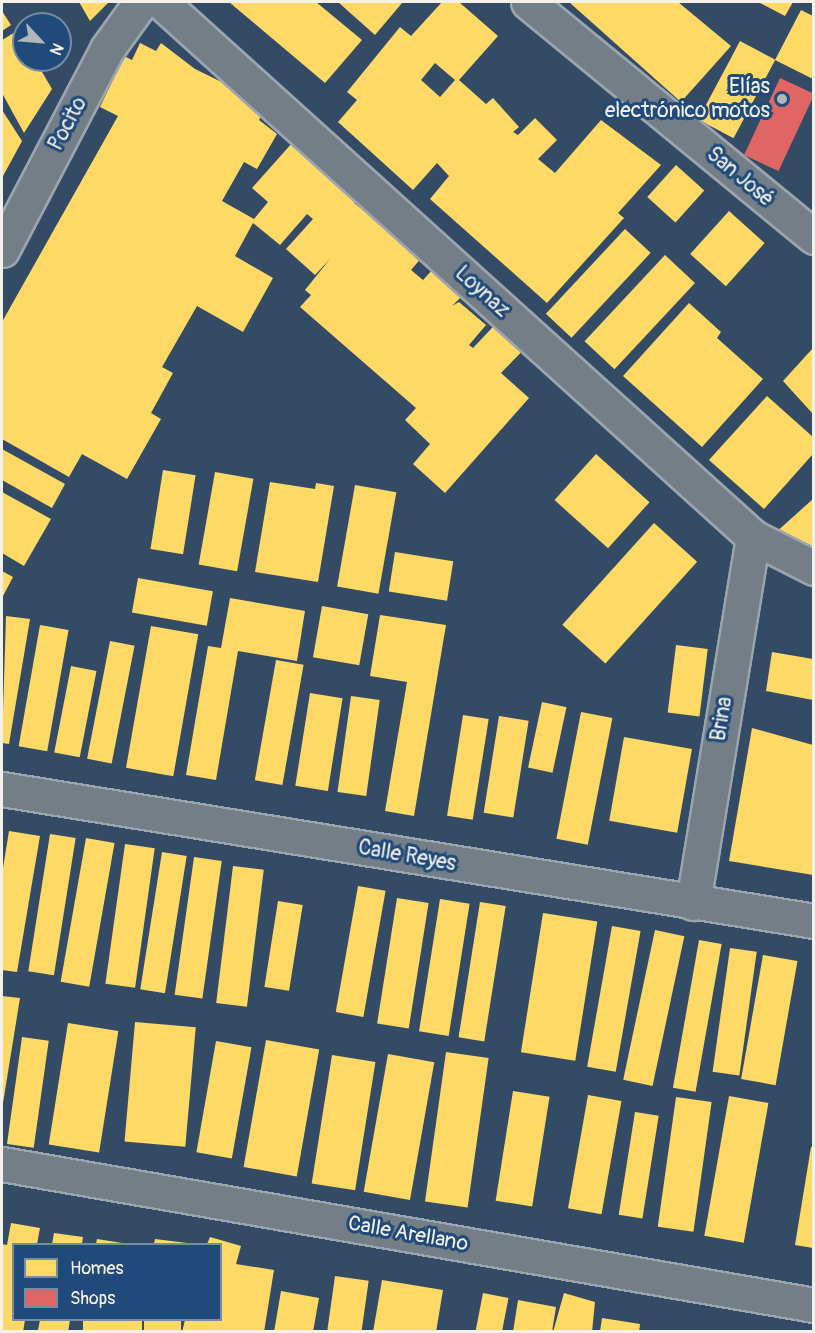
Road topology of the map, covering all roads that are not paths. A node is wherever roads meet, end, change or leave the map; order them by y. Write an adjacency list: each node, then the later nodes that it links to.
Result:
1 (141, 2): 5 (street, Pocito)
2 (161, 2): 6 (street, Loynaz)
3 (528, 2): 4 (street, San José)
4 (813, 237)
5 (2, 250)
6 (753, 537): 7 (street, Loynaz); 9 (street, Brina)
7 (813, 568)
8 (2, 789): 9 (street, Calle Reyes)
9 (693, 903): 10 (street, Calle Reyes)
10 (813, 921)
11 (2, 1164): 12 (street, Calle Arellano)
12 (813, 1305)

